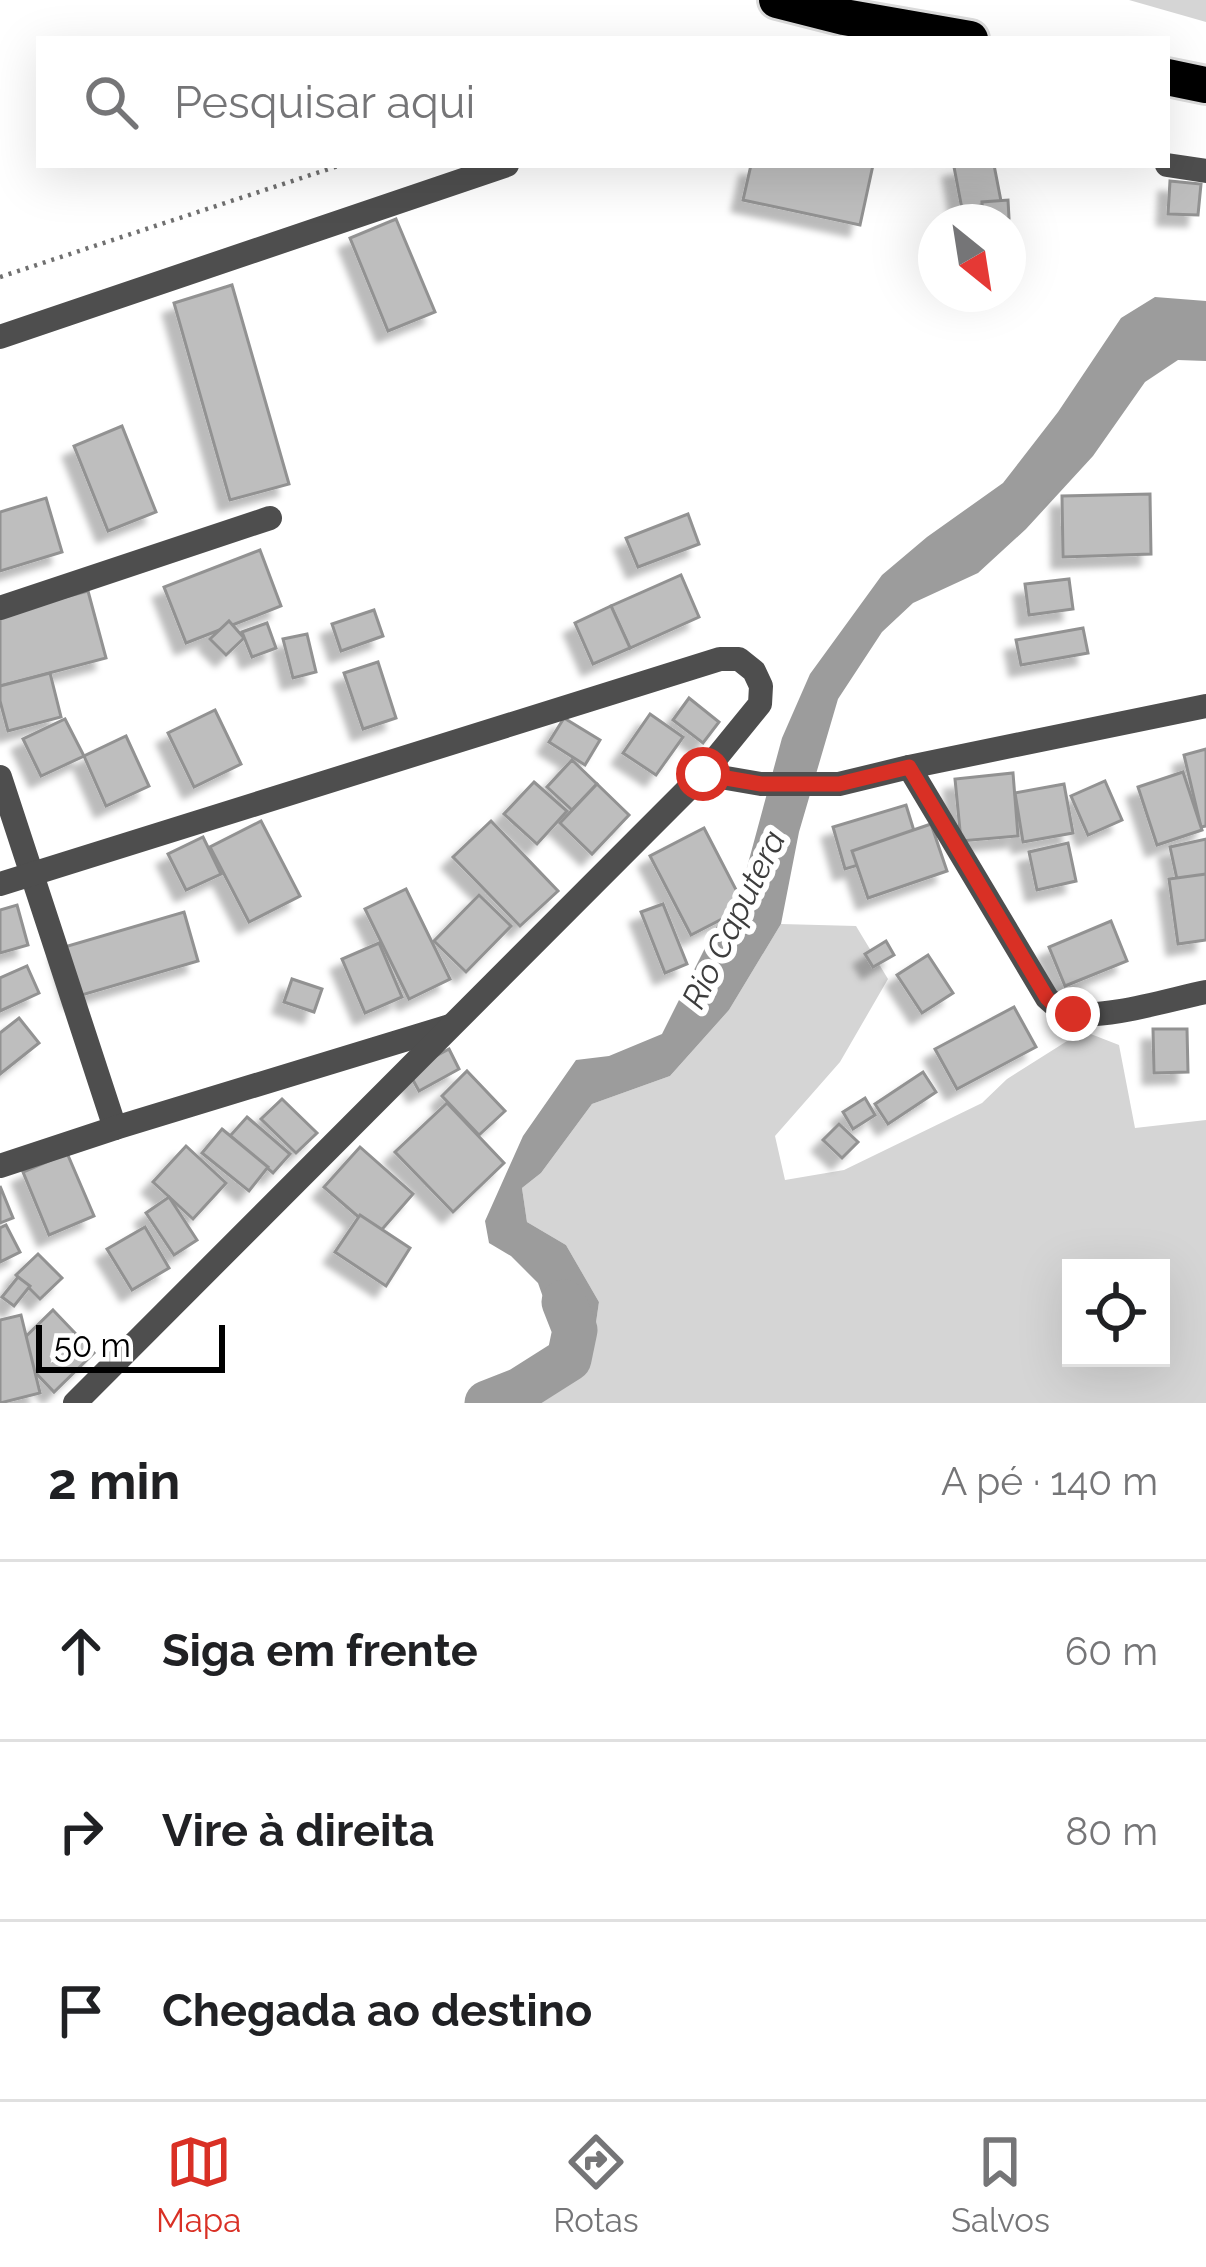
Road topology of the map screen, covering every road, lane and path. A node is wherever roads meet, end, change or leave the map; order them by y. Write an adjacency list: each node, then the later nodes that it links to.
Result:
1 (777, 0): 2 (highway)
2 (953, 36)
3 (1170, 78): 4 (highway)
4 (1206, 86)
5 (1170, 165): 8 (street)
6 (332, 168): 9 (path)
7 (498, 168): 10 (street)
8 (1206, 171)
9 (0, 278)
10 (0, 338)
11 (270, 518): 12 (street)
12 (0, 608)
13 (1206, 706): 14 (street)
14 (909, 767): 15 (street); 19 (street)
15 (703, 774): 17 (street); 20 (street)
16 (0, 777): 17 (street)
17 (33, 873): 18 (street); 21 (street)
18 (0, 884)
19 (1206, 992)
20 (454, 1025): 21 (street); 23 (street)
21 (115, 1128): 22 (street)
22 (0, 1166)
23 (75, 1403)

